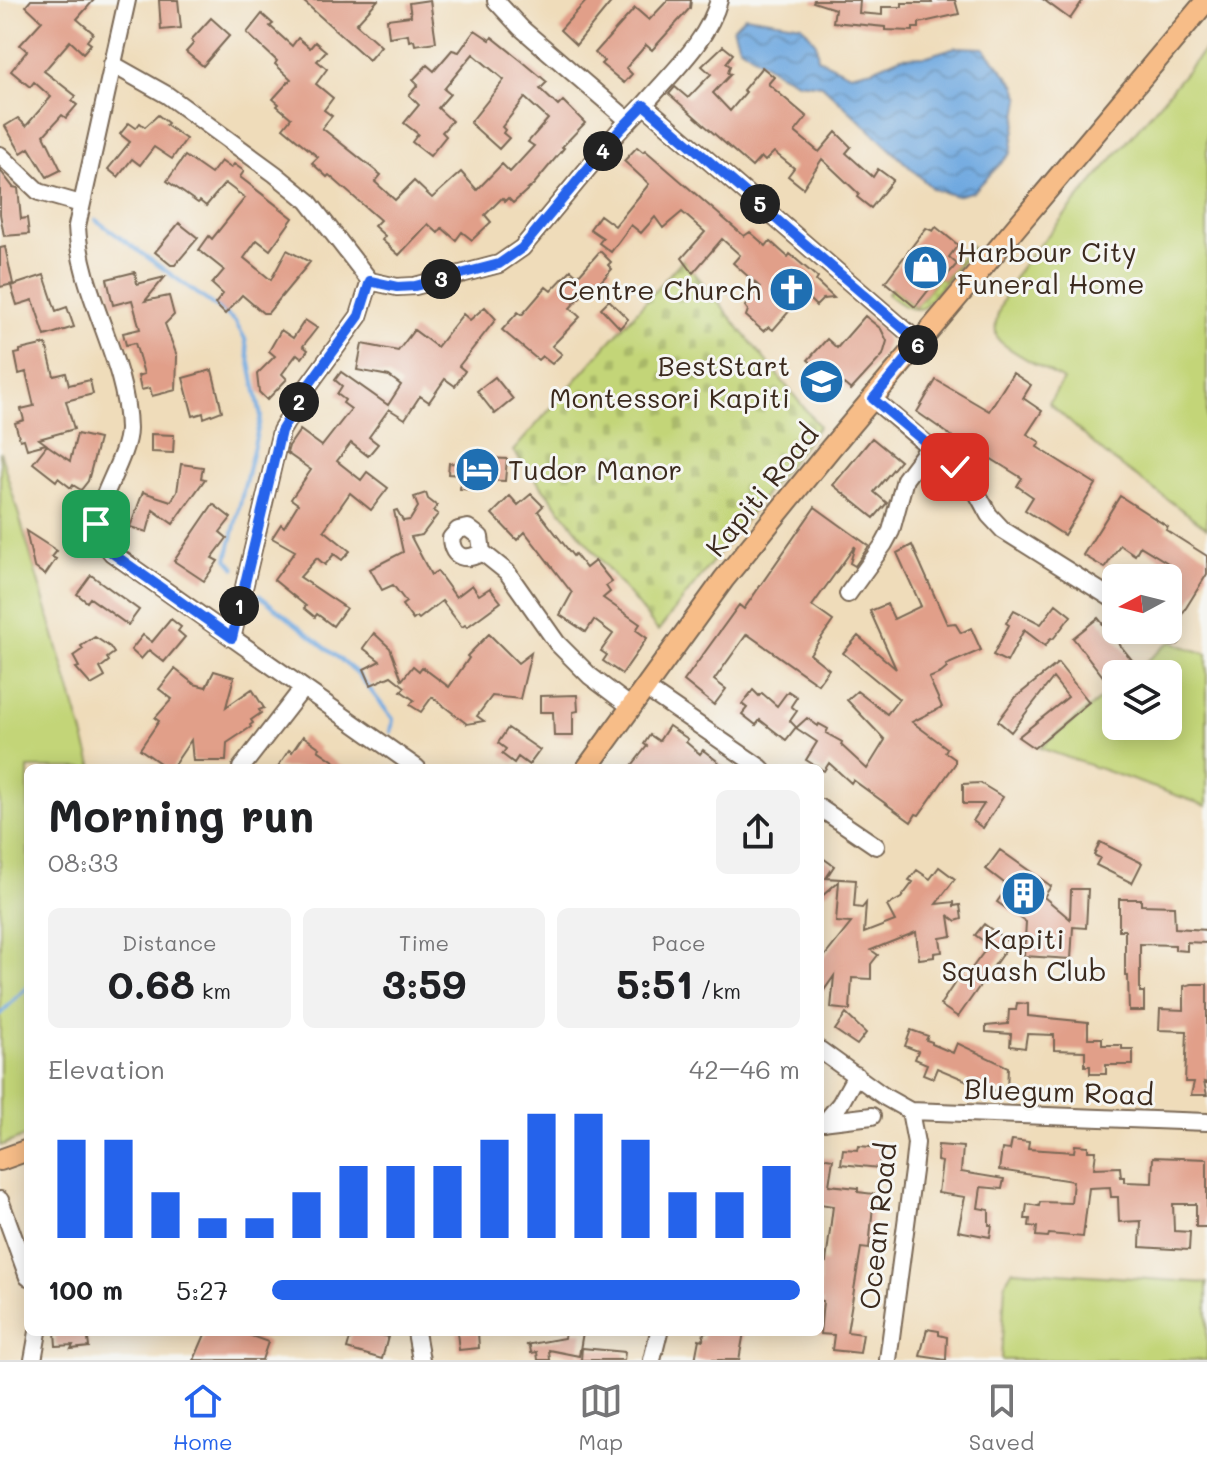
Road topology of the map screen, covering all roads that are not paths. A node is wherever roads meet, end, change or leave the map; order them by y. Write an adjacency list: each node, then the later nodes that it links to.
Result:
1 (127, 0): 5 (street)
2 (719, 0): 6 (street)
3 (1207, 0): 11 (main road, Kapiti Road)
4 (496, 1): 7 (street)
5 (112, 64): 9 (street); 10 (street)
6 (644, 105): 7 (street); 11 (street)
7 (629, 121): 10 (street)
8 (0, 155): 9 (street)
9 (81, 204): 17 (street)
10 (370, 281): 17 (street)
11 (920, 343): 12 (main road, Kapiti Road)
12 (873, 399): 13 (street); 19 (main road, Kapiti Road)
13 (930, 446): 15 (street); 16 (street)
14 (482, 552): 20 (street)
15 (1102, 592)
16 (848, 594)
17 (232, 638): 18 (street)
18 (303, 688): 21 (street); 22 (street)
19 (645, 688): 20 (main road, Kapiti Road); 24 (street)
20 (631, 707): 23 (main road, Kapiti Road)
21 (244, 764)
22 (411, 764)
23 (590, 764)
24 (755, 764)
25 (824, 811): 26 (street)
26 (876, 846)
27 (824, 1053): 28 (street, Ocean Road)
28 (856, 1075): 29 (street, Ocean Road); 31 (street)
29 (910, 1111): 33 (street, Bluegum Road); 44 (street, Ocean Road)
30 (872, 1116): 32 (street)
31 (824, 1121)
32 (824, 1122)
33 (1207, 1122)
34 (24, 1151): 35 (main road)
35 (0, 1160)
36 (0, 1200): 37 (street)
37 (24, 1266)
38 (37, 1336): 41 (street)
39 (417, 1336): 42 (street)
40 (658, 1336): 43 (street)
41 (33, 1360)
42 (421, 1360)
43 (652, 1360)
44 (888, 1360)

